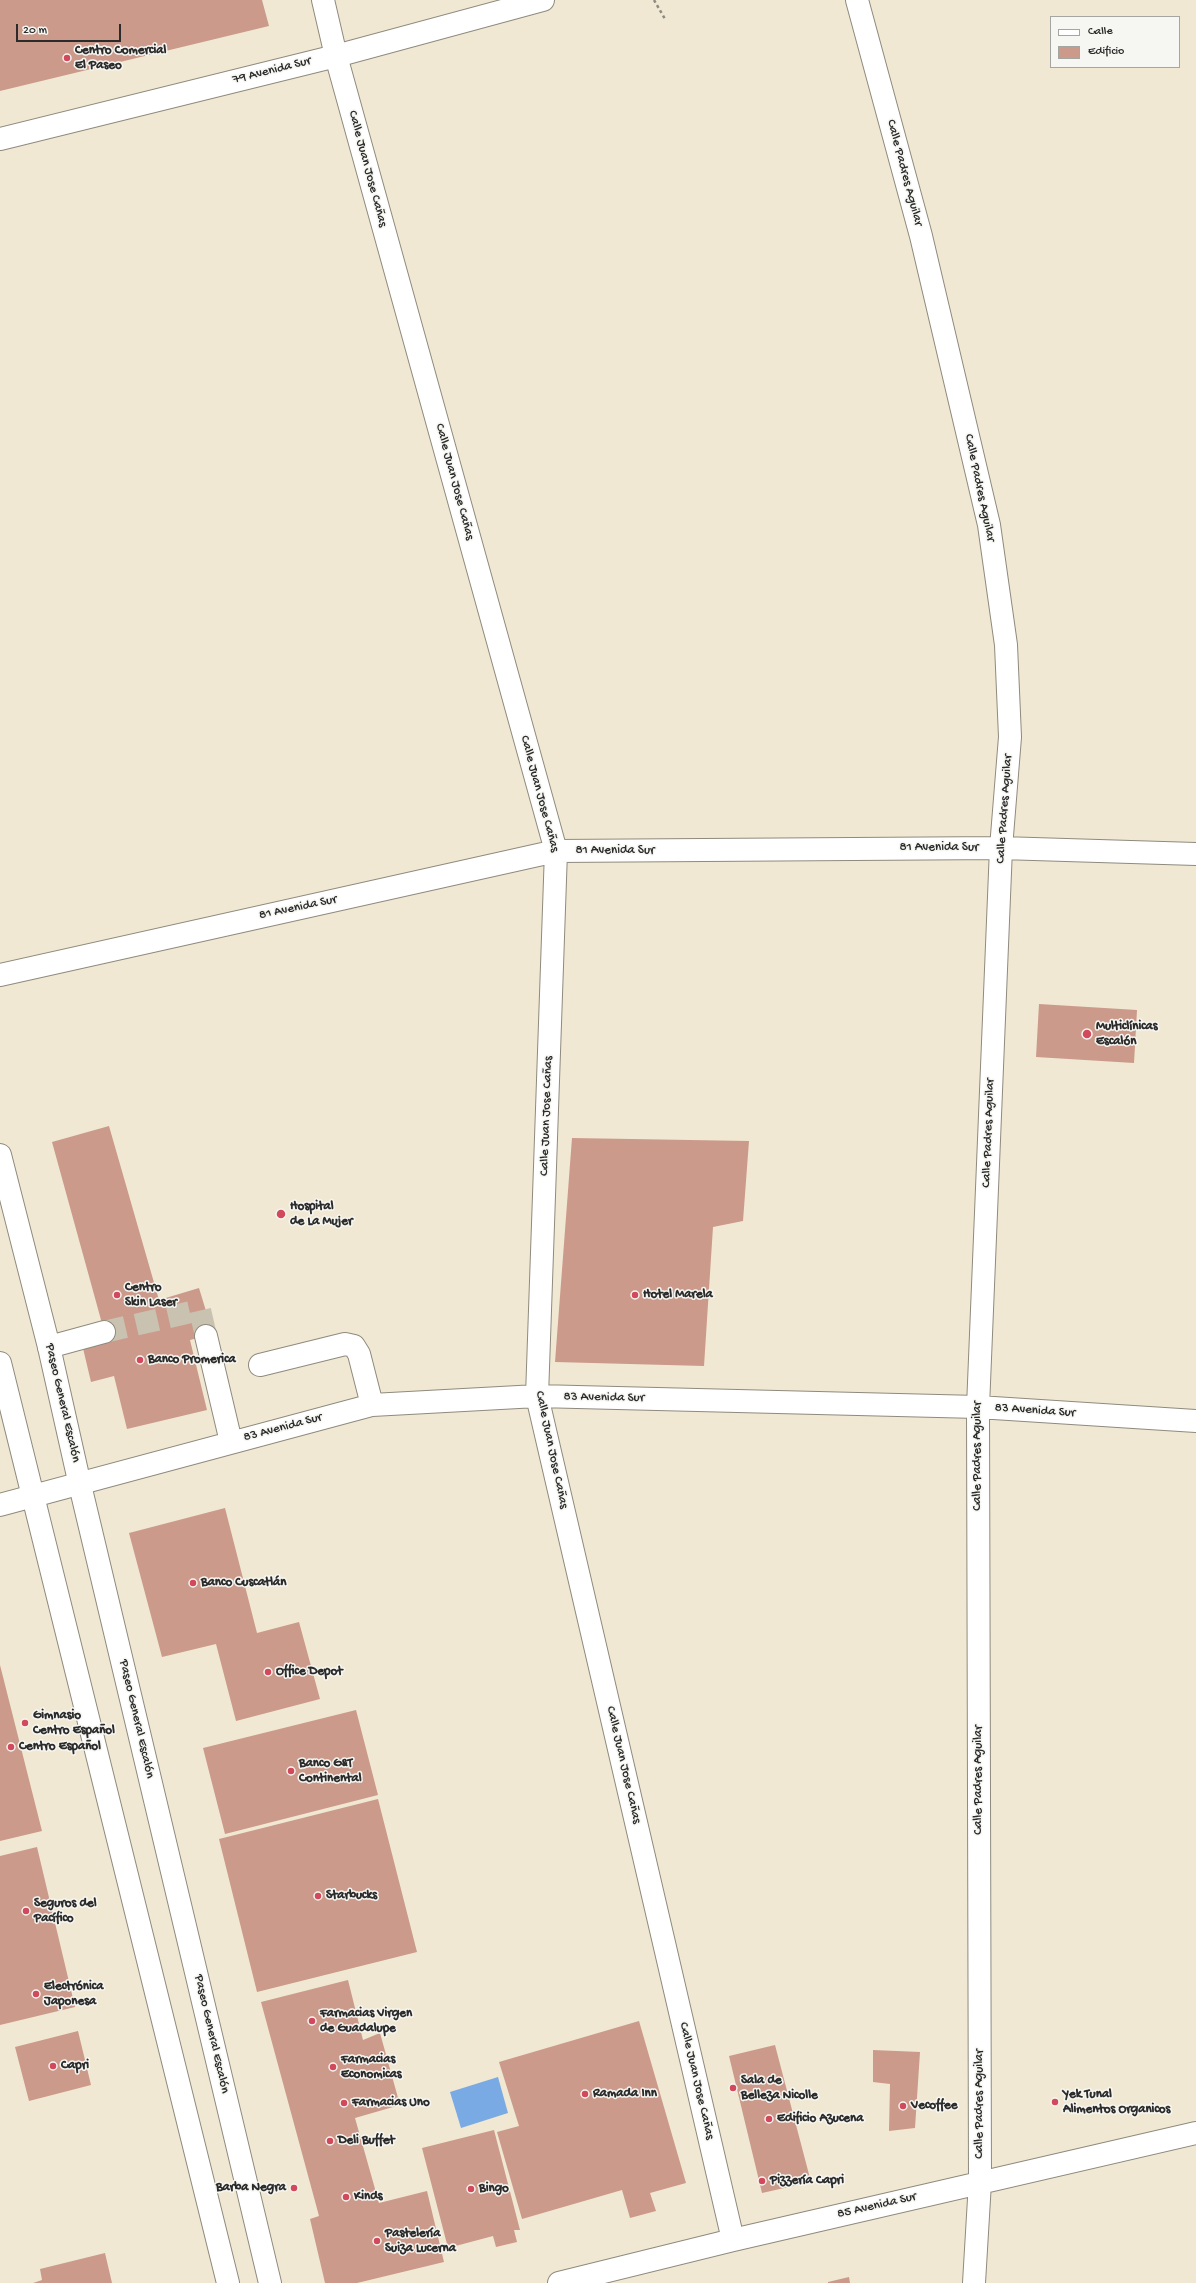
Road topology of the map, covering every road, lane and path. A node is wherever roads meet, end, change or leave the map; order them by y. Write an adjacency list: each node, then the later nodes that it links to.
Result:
1 (323, 0): 6 (street, Calle Juan Jose Cañas)
2 (543, 0): 6 (street, 79 Avenida Sur)
3 (654, 0): 5 (path)
4 (857, 0): 8 (street, Calle Padres Aguilar)
5 (665, 19)
6 (336, 56): 7 (street, 79 Avenida Sur); 9 (street, Calle Juan Jose Cañas)
7 (0, 139)
8 (1001, 848): 9 (street, 81 Avenida Sur); 10 (street, 81 Avenida Sur); 20 (street, Calle Padres Aguilar)
9 (556, 851): 11 (street, 81 Avenida Sur); 18 (street, Calle Juan Jose Cañas)
10 (1196, 854)
11 (0, 975)
12 (0, 1155): 15 (street, Paseo General Escalón)
13 (104, 1332): 15 (street)
14 (206, 1336): 22 (street)
15 (49, 1347): 23 (street, Paseo General Escalón)
16 (0, 1362): 24 (street)
17 (260, 1365): 19 (street)
18 (537, 1396): 19 (street, 83 Avenida Sur); 20 (street, 83 Avenida Sur); 28 (street, Calle Juan Jose Cañas)
19 (372, 1405): 22 (street, 83 Avenida Sur)
20 (978, 1407): 21 (street, 83 Avenida Sur); 27 (street, Calle Padres Aguilar)
21 (1196, 1421)
22 (231, 1442): 23 (street, 83 Avenida Sur)
23 (80, 1484): 24 (street, 83 Avenida Sur); 30 (street, Paseo General Escalón)
24 (34, 1496): 25 (street, 83 Avenida Sur); 29 (street)
25 (0, 1505)
26 (1196, 2133): 27 (street, 85 Avenida Sur)
27 (980, 2182): 28 (street, 85 Avenida Sur); 32 (street, Calle Padres Aguilar)
28 (733, 2240): 31 (street, 85 Avenida Sur)
29 (228, 2283)
30 (270, 2283)
31 (560, 2283)
32 (974, 2283)

